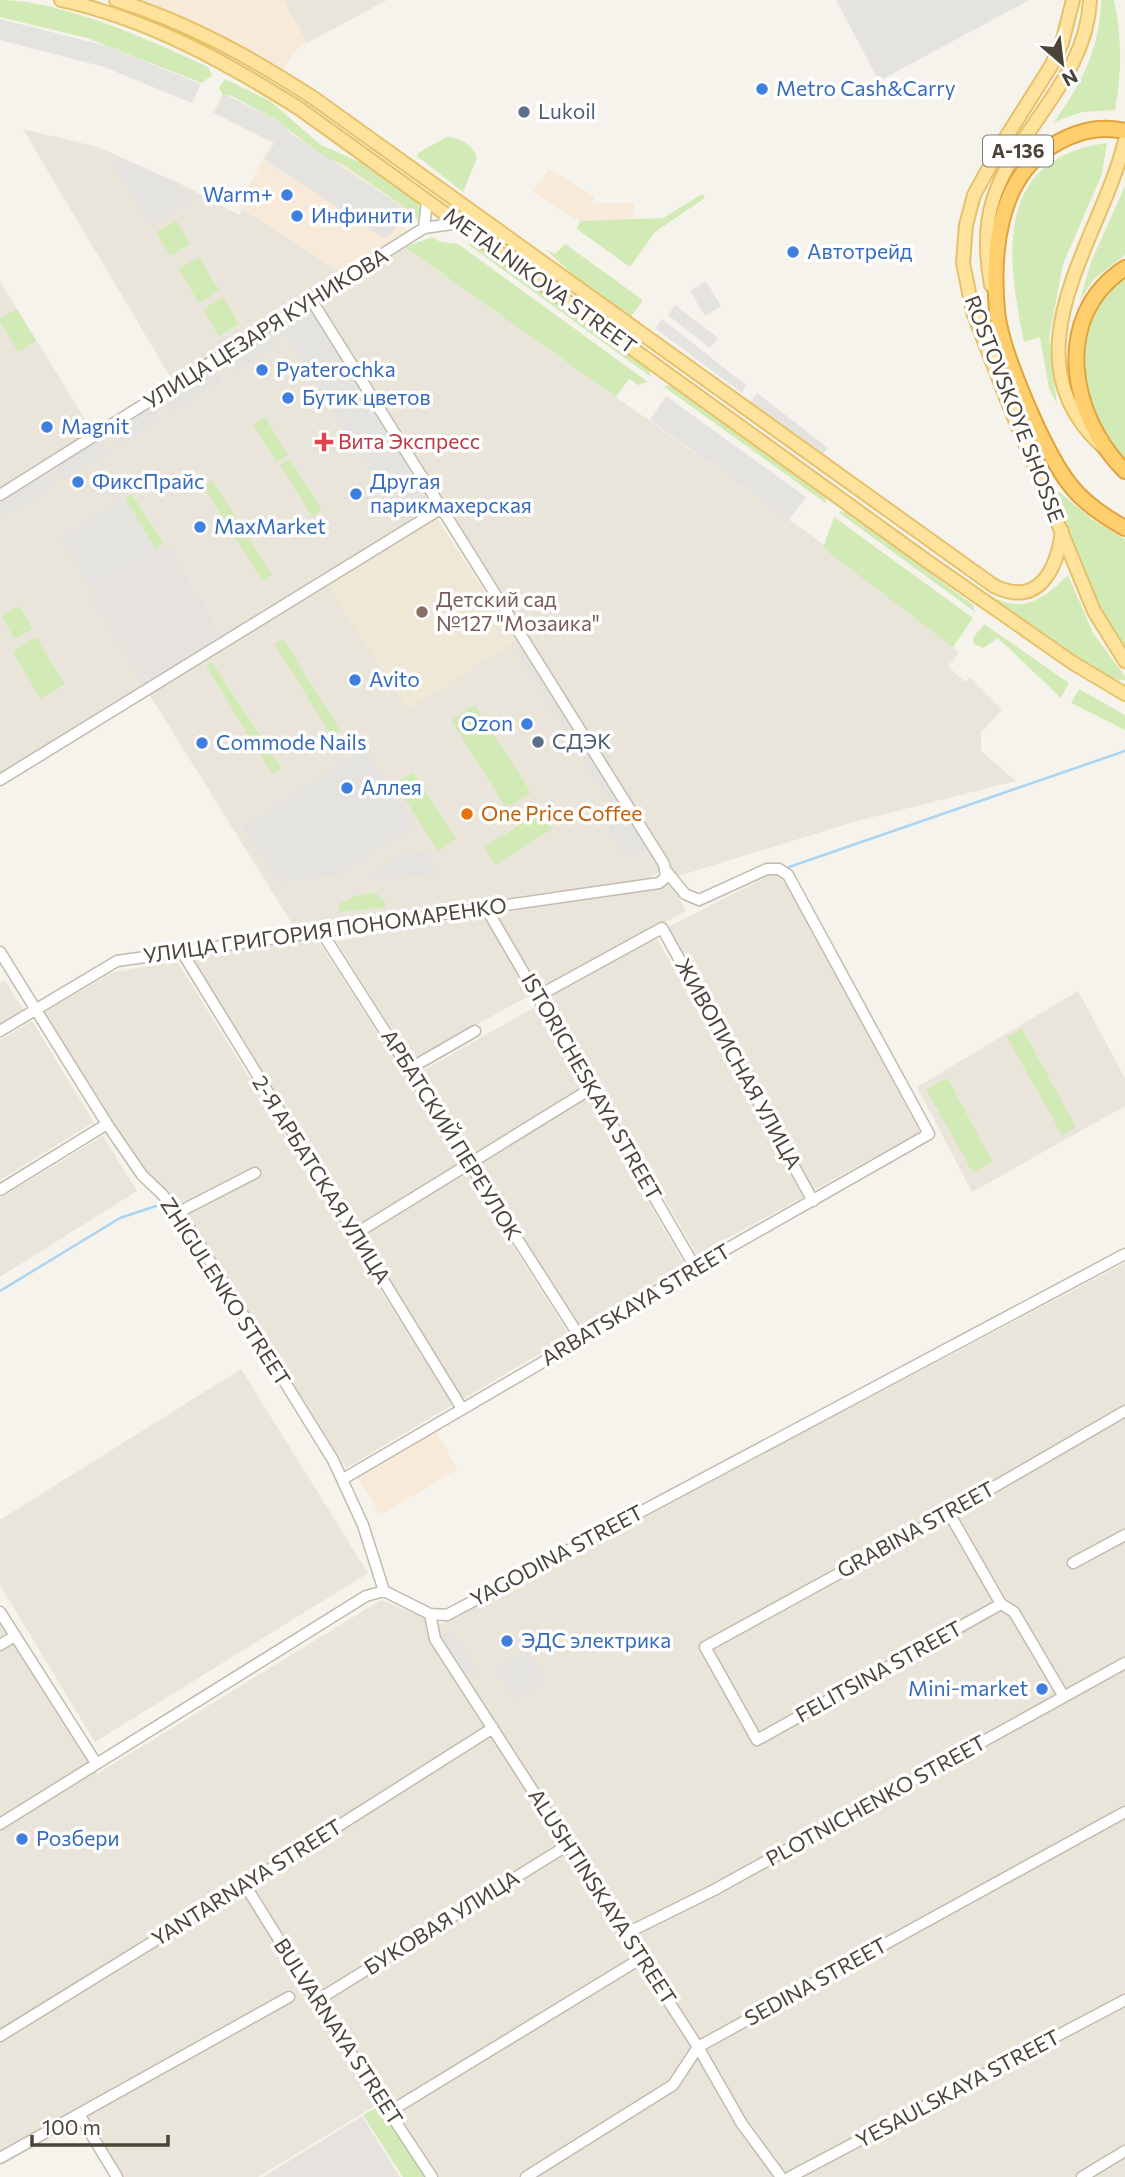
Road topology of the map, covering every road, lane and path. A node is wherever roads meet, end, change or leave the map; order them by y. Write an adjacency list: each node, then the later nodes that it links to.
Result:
1 (61, 0): 7 (main road, METALNIKOVA STREET)
2 (116, 0): 19 (main road, METALNIKOVA STREET)
3 (1073, 0): 18 (main road, ROSTOVSKOYE SHOSSE / А-136)
4 (1090, 0): 12 (main road, А-136)
5 (1125, 131): 12 (highway, А-136)
6 (1125, 140): 13 (main road)
7 (427, 200): 8 (main road, METALNIKOVA STREET); 9 (street)
8 (459, 223): 9 (street); 20 (main road, METALNIKOVA STREET)
9 (424, 228): 11 (street, УЛИЦА ЦЕЗАРЯ КУНИКОВА)
10 (1125, 268): 13 (highway)
11 (312, 301): 15 (street, УЛИЦА ЦЕЗАРЯ КУНИКОВА); 16 (street)
12 (997, 313): 17 (highway, А-136)
13 (1103, 447): 14 (highway)
14 (1125, 471)
15 (0, 495)
16 (442, 508): 23 (street); 24 (street)
17 (1125, 528)
18 (1062, 531): 19 (main road, METALNIKOVA STREET); 21 (main road, ROSTOVSKOYE SHOSSE / А-136)
19 (931, 542): 20 (main road)
20 (924, 559): 22 (main road, METALNIKOVA STREET)
21 (1125, 661)
22 (1125, 694)
23 (0, 780)
24 (666, 875): 25 (street, УЛИЦА ГРИГОРИЯ ПОНОМАРЕНКО); 39 (street, ARBATSKAYA STREET)
25 (486, 908): 26 (street, УЛИЦА ГРИГОРИЯ ПОНОМАРЕНКО); 29 (street, ISTORICHESKAYA STREET)
26 (321, 932): 28 (street, УЛИЦА ГРИГОРИЯ ПОНОМАРЕНКО); 33 (street, АРБАТСКИЙ ПЕРЕУЛОК)
27 (0, 952): 30 (street, ZHIGULENKO STREET)
28 (182, 952): 30 (street, УЛИЦА ГРИГОРИЯ ПОНОМАРЕНКО); 41 (street, 2-Я АРБАТСКАЯ УЛИЦА)
29 (538, 996): 34 (street, ISTORICHESKAYA STREET); 39 (street, ЖИВОПИСНАЯ УЛИЦА)
30 (36, 1010): 31 (street, УЛИЦА ГРИГОРИЯ ПОНОМАРЕНКО); 35 (street, ZHIGULENKO STREET)
31 (0, 1031)
32 (475, 1031): 33 (street)
33 (409, 1069): 36 (street, АРБАТСКИЙ ПЕРЕУЛОК)
34 (592, 1088): 36 (street); 43 (street, ISTORICHESKAYA STREET)
35 (107, 1125): 38 (street); 40 (street, ZHIGULENKO STREET)
36 (469, 1164): 41 (street); 44 (street, АРБАТСКИЙ ПЕРЕУЛОК)
37 (255, 1173): 40 (street)
38 (0, 1189)
39 (813, 1201): 43 (street, ARBATSKAYA STREET)
40 (177, 1213): 47 (street, ZHIGULENKO STREET)
41 (355, 1234): 45 (street, 2-Я АРБАТСКАЯ УЛИЦА)
42 (1125, 1254): 54 (street, YAGODINA STREET)
43 (695, 1267): 44 (street, ARBATSKAYA STREET)
44 (581, 1339): 45 (street, ARBATSKAYA STREET)
45 (461, 1407): 47 (street, ARBATSKAYA STREET)
46 (1125, 1411): 48 (street, GRABINA STREET)
47 (344, 1479): 51 (street, ZHIGULENKO STREET)
48 (949, 1513): 52 (street); 60 (street, GRABINA STREET)
49 (1125, 1535): 50 (street)
50 (1073, 1563)
51 (384, 1591): 54 (street); 61 (street)
52 (1001, 1604): 58 (street); 60 (street, FELITSINA STREET)
53 (0, 1612): 55 (street)
54 (430, 1614): 59 (street, ALUSHTINSKAYA STREET)
55 (15, 1636): 56 (street); 61 (street)
56 (0, 1645)
57 (1125, 1663): 58 (street, PLOTNICHENKO STREET)
58 (1064, 1698): 66 (street, PLOTNICHENKO STREET)
59 (493, 1728): 64 (street, ALUSHTINSKAYA STREET); 65 (street, YANTARNAYA STREET)
60 (757, 1740)
61 (96, 1763): 63 (street)
62 (1125, 1812): 72 (street, SEDINA STREET)
63 (0, 1824)
64 (568, 1845): 66 (street, ALUSHTINSKAYA STREET); 70 (street, БУКОВАЯ УЛИЦА)
65 (245, 1885): 70 (street, BULVARNAYA STREET); 71 (street, YANTARNAYA STREET)
66 (625, 1934): 67 (street, ALUSHTINSKAYA STREET)
67 (640, 1959): 72 (street, ALUSHTINSKAYA STREET); 73 (street)
68 (289, 1997): 74 (street)
69 (1125, 2000): 81 (street, YESAULSKAYA STREET)
70 (316, 2001): 73 (street, BULVARNAYA STREET)
71 (0, 2036)
72 (698, 2047): 79 (street, SEDINA STREET); 80 (street, ALUSHTINSKAYA STREET)
73 (389, 2112): 78 (street, BULVARNAYA STREET)
74 (79, 2113): 76 (street); 77 (street)
75 (1125, 2151): 82 (street)
76 (0, 2158)
77 (117, 2177)
78 (432, 2177)
79 (526, 2177)
80 (781, 2177)
81 (790, 2177)
82 (1082, 2177)

